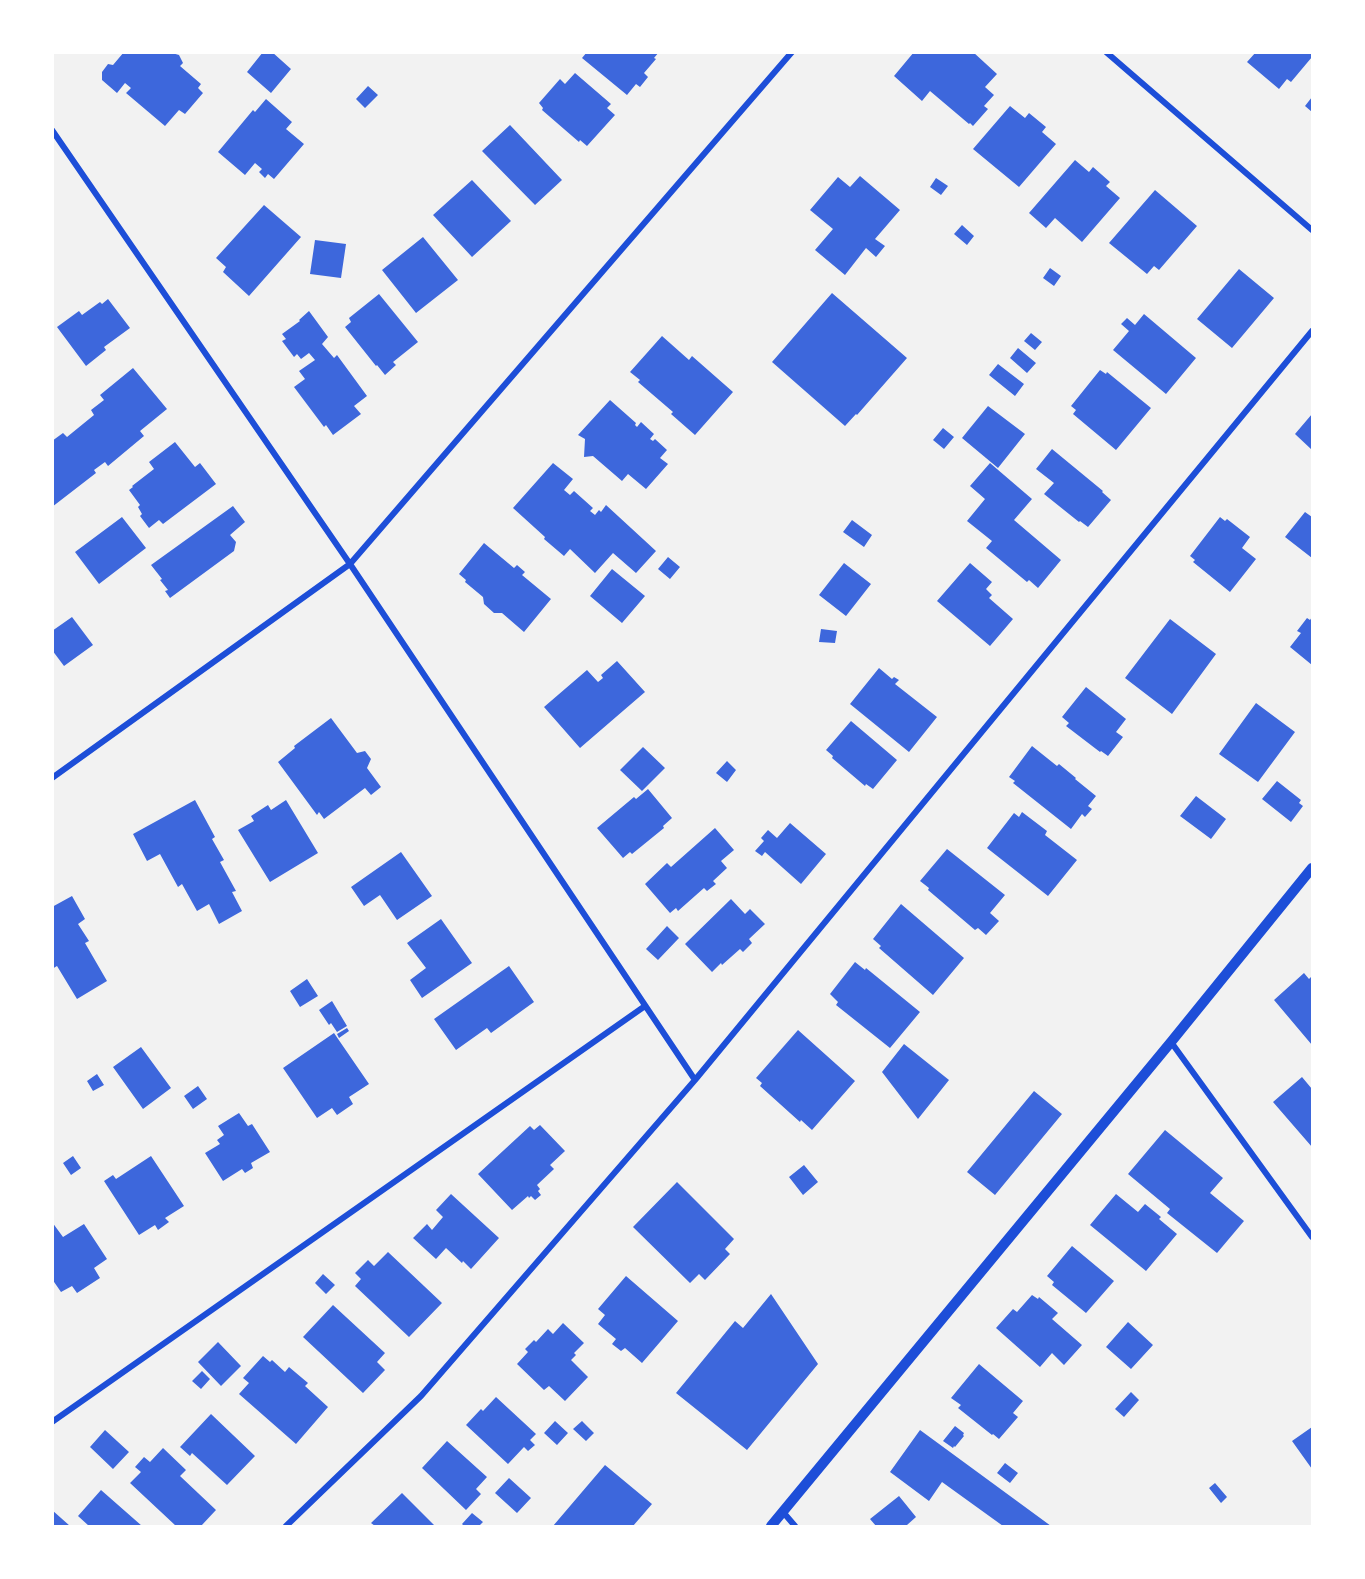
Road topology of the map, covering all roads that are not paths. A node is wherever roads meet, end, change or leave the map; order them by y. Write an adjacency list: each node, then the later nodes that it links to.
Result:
1 (792, 52): 6 (street)
2 (1106, 52): 4 (street)
3 (52, 130): 6 (street)
4 (1312, 230)
5 (1312, 331): 11 (street)
6 (350, 564): 7 (street); 9 (street)
7 (52, 778)
8 (1312, 868): 10 (street)
9 (645, 1006): 11 (street); 13 (street)
10 (1171, 1042): 12 (street); 14 (street)
11 (695, 1080): 15 (street)
12 (1312, 1237)
13 (52, 1422)
14 (783, 1512): 16 (street); 17 (street)
15 (286, 1527)
16 (771, 1527)
17 (795, 1527)

